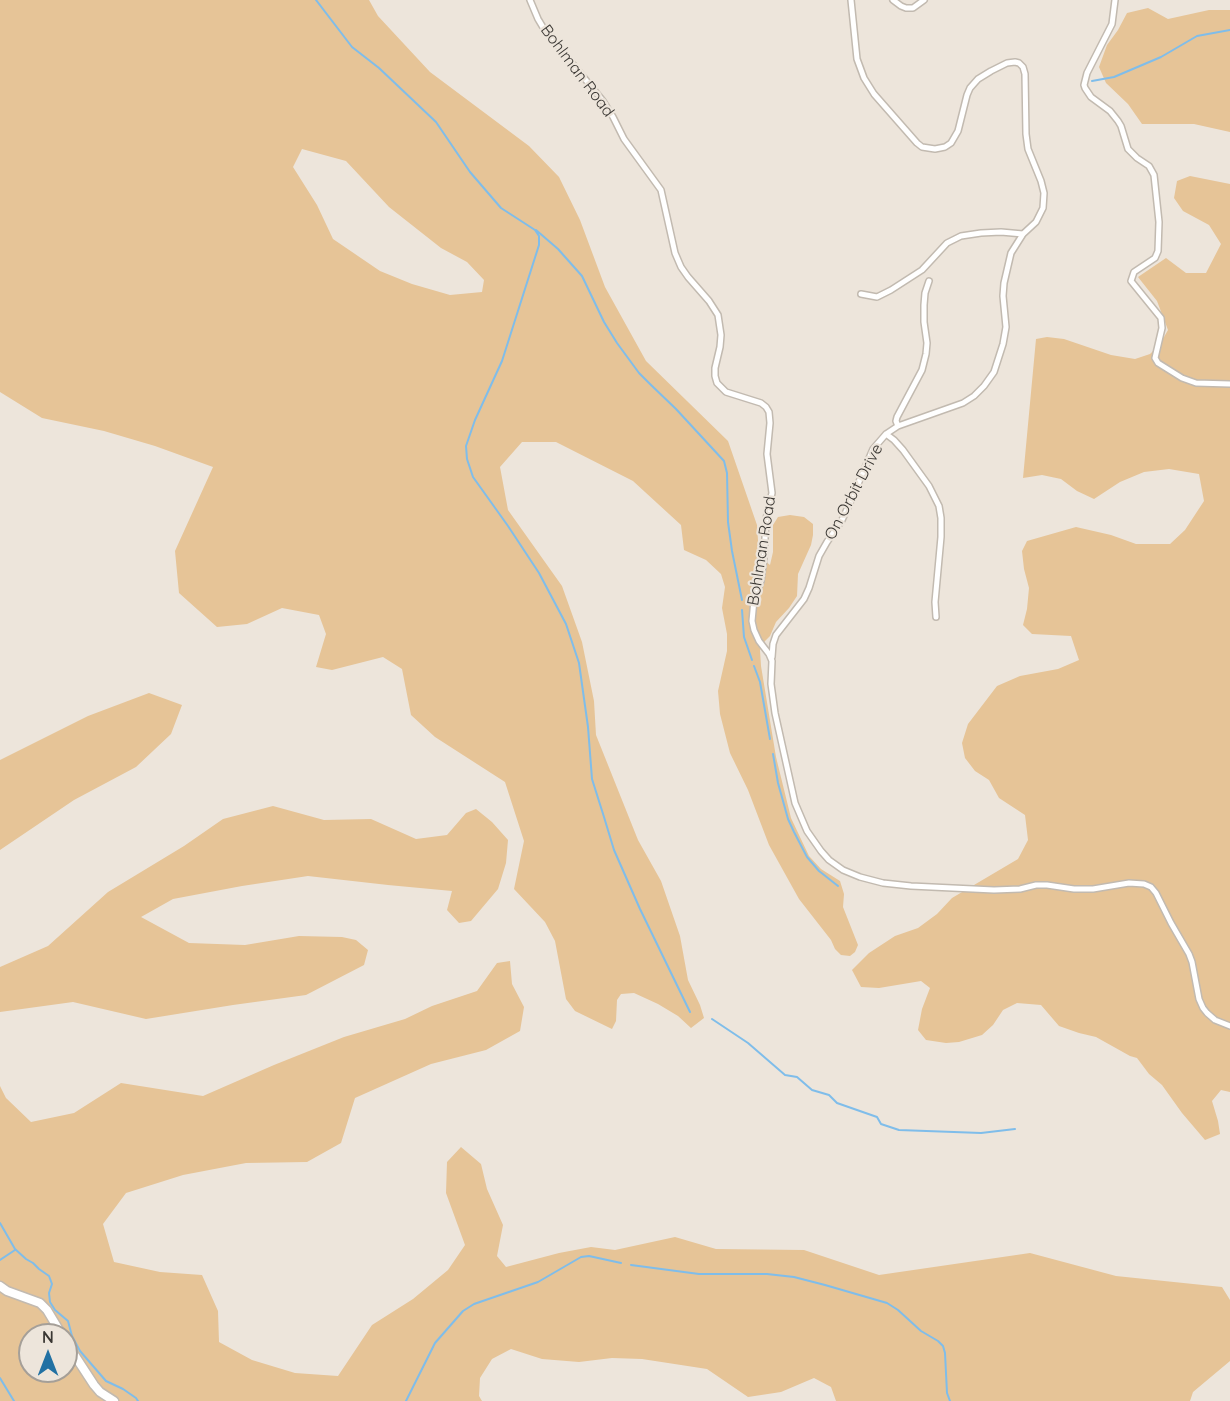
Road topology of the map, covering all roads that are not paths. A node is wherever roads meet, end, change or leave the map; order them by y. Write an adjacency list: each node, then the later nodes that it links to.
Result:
1 (530, 0): 13 (street, Bohlman Road)
2 (851, 0): 6 (street, On Orbit Drive)
3 (893, 0): 4 (street)
4 (924, 0)
5 (1115, 0): 9 (street)
6 (1023, 234): 8 (street); 10 (street, On Orbit Drive)
7 (929, 281): 10 (street)
8 (861, 294)
9 (1230, 384)
10 (898, 426): 11 (street, On Orbit Drive)
11 (886, 434): 12 (street); 13 (street, On Orbit Drive)
12 (936, 617)
13 (772, 661): 14 (street)
14 (1230, 1026)
15 (0, 1287): 16 (street)
16 (55, 1323)
17 (78, 1360): 18 (street)
18 (114, 1401)

